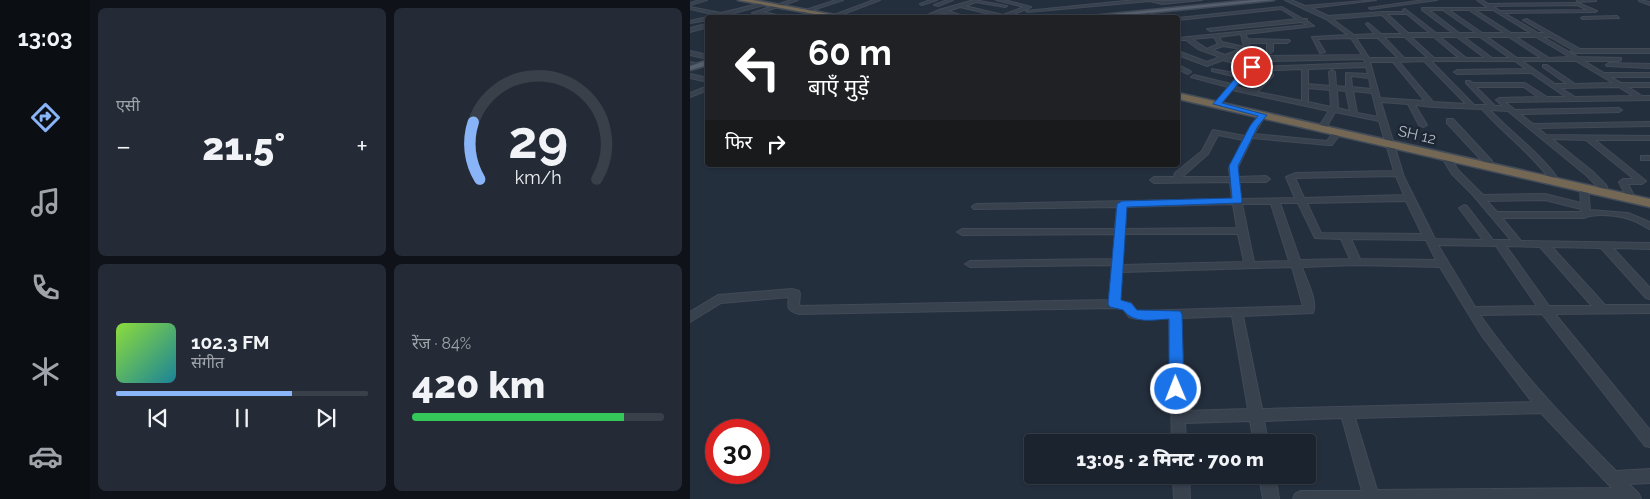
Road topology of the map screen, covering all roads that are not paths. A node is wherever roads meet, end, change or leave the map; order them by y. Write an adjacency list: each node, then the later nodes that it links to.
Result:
1 (705, 0): 23 (street)
2 (741, 0): 30 (highway)
3 (796, 0): 36 (street)
4 (878, 0): 65 (street)
5 (951, 0): 25 (street)
6 (977, 0): 37 (street); 42 (street)
7 (998, 0): 42 (street)
8 (1024, 0): 42 (street)
9 (1044, 0): 10 (street)
10 (1067, 0): 11 (street); 39 (street)
11 (1074, 0)
12 (1200, 0): 20 (street)
13 (1271, 0): 51 (main road)
14 (1287, 0): 40 (street)
15 (1374, 0): 21 (street)
16 (1435, 0): 38 (street)
17 (1479, 0): 34 (street)
18 (1593, 0): 22 (street)
19 (1641, 0): 33 (street)
20 (1181, 1): 26 (street)
21 (1357, 1): 40 (street); 43 (street)
22 (1531, 1): 28 (street); 35 (street)
23 (690, 2)
24 (813, 2): 31 (street)
25 (935, 2): 32 (street)
26 (1164, 2): 39 (street); 51 (street)
27 (1458, 2): 46 (street)
28 (1502, 2): 34 (street); 44 (street)
29 (842, 3): 31 (street); 64 (street)
30 (762, 4): 36 (highway); 56 (street)
31 (827, 4): 50 (street)
32 (922, 4)
33 (1650, 4)
34 (1488, 5): 48 (street)
35 (1540, 5): 44 (street); 44 (street)
36 (776, 6): 50 (highway); 52 (street)
37 (959, 6): 53 (street); 68 (street)
38 (1385, 6): 43 (street); 54 (street)
39 (1070, 7): 42 (street); 71 (street)
40 (1304, 7): 76 (street)
41 (690, 8): 49 (street)
42 (1028, 8): 69 (street); 70 (street)
43 (1371, 8): 55 (street); 76 (street)
44 (1510, 8): 48 (street); 81 (street)
45 (1444, 9): 46 (street); 78 (street); 88 (street)
46 (1469, 9): 48 (street); 91 (street)
47 (1261, 10): 57 (street); 74 (street); 75 (street)
48 (1496, 10): 86 (street)
49 (704, 11): 56 (street); 58 (street)
50 (801, 11): 63 (highway)
51 (1153, 11): 72 (main road); 73 (street)
52 (756, 12): 61 (street); 62 (street)
53 (941, 12): 66 (street); 67 (street)
54 (1404, 12): 55 (street); 77 (street)
55 (1381, 13): 76 (street); 104 (street)
56 (722, 14): 59 (street); 60 (street)
57 (1267, 14)
58 (690, 15)
59 (718, 15)
60 (726, 15)
61 (746, 15)
62 (768, 15)
63 (825, 15)
64 (832, 15)
65 (834, 15)
66 (932, 15)
67 (954, 15)
68 (993, 15)
69 (1007, 15)
70 (1032, 15)
71 (1075, 15)
72 (1102, 15)
73 (1147, 15)
74 (1296, 15): 80 (street); 85 (street)
75 (1242, 17): 80 (street); 84 (street); 94 (street); 97 (street)
76 (1318, 17): 85 (street); 114 (street)
77 (1413, 17): 78 (street); 105 (street)
78 (1434, 17): 87 (street)
79 (1617, 17): 81 (street)
80 (1272, 18): 93 (street)
81 (1522, 18): 86 (street); 110 (street)
82 (705, 19): 92 (street)
83 (1180, 19): 84 (street)
84 (1185, 19): 102 (street)
85 (1302, 20): 93 (street); 100 (street)
86 (1512, 20): 91 (street); 109 (street)
87 (1439, 21): 88 (street); 106 (street)
88 (1462, 21): 89 (street); 107 (street)
89 (1471, 21)
90 (1480, 21): 91 (street)
91 (1489, 21): 108 (street)
92 (690, 22): 96 (street)
93 (1279, 22): 97 (street)
94 (1226, 23)
95 (1368, 24): 112 (street)
96 (705, 25)
97 (1253, 25): 99 (street)
98 (705, 26): 101 (street)
99 (1234, 27): 102 (street); 103 (street)
100 (1280, 29): 103 (street); 116 (street)
101 (690, 30)
102 (1187, 32): 111 (street); 113 (street); 119 (street)
103 (1242, 34): 111 (street); 115 (street)
104 (1408, 35): 105 (street); 112 (street); 140 (street)
105 (1435, 35): 106 (street); 142 (street)
106 (1460, 35): 107 (street); 143 (street)
107 (1482, 35): 108 (street); 134 (street)
108 (1512, 35): 109 (street); 144 (street)
109 (1537, 35): 110 (street); 120 (street)
110 (1551, 35): 121 (street)
111 (1216, 36): 117 (street)
112 (1379, 36): 114 (street); 139 (street)
113 (1180, 37)
114 (1351, 37): 126 (street); 147 (street)
115 (1246, 41): 116 (street); 118 (street)
116 (1270, 41): 131 (street)
117 (1222, 44): 118 (street); 119 (street)
118 (1247, 49): 124 (street)
119 (1206, 51): 130 (street)
120 (1563, 51): 121 (street); 135 (street)
121 (1579, 51): 122 (street)
122 (1606, 51): 123 (street); 136 (street)
123 (1650, 51)
124 (1240, 52): 130 (street); 131 (street)
125 (1290, 52): 133 (street)
126 (1322, 52)
127 (690, 53): 129 (street)
128 (1180, 54): 132 (street)
129 (705, 58)
130 (1223, 58): 132 (street); 153 (street)
131 (1262, 58): 133 (street); 153 (street)
132 (1192, 59): 146 (street)
133 (1293, 59): 147 (street)
134 (1516, 59): 143 (street); 144 (street); 149 (street)
135 (1576, 59): 136 (street); 144 (street); 148 (street)
136 (1620, 59): 150 (street)
137 (705, 60): 145 (main road)
138 (1395, 60): 139 (street); 147 (street); 189 (street)
139 (1403, 60): 140 (street)
140 (1430, 60): 141 (street); 190 (street)
141 (1443, 60): 142 (street); 159 (street)
142 (1465, 60): 143 (street)
143 (1491, 60)
144 (1546, 62): 148 (street); 149 (street); 168 (street)
145 (691, 65)
146 (1180, 65)
147 (1368, 65): 154 (street); 177 (street); 181 (street)
148 (1586, 65): 150 (street); 161 (street)
149 (1525, 66): 156 (street)
150 (1632, 66): 151 (street)
151 (1650, 66)
152 (1180, 67): 157 (street)
153 (1251, 68): 154 (street); 163 (street)
154 (1305, 68): 171 (street)
155 (1214, 70): 163 (street)
156 (1532, 71): 159 (street); 172 (street)
157 (1188, 72)
158 (1332, 72): 175 (street)
159 (1457, 72): 167 (street)
160 (1650, 74): 161 (street)
161 (1602, 75): 169 (street)
162 (690, 76): 166 (street)
163 (1241, 76): 174 (street)
164 (1271, 76): 178 (street)
165 (1194, 78): 174 (street)
166 (705, 79)
167 (1471, 85): 185 (street); 191 (street)
168 (1573, 85): 169 (street); 172 (street)
169 (1620, 85): 170 (street); 183 (street)
170 (1650, 85)
171 (1306, 86): 175 (street); 188 (street)
172 (1554, 86): 182 (street)
173 (690, 87): 176 (street)
174 (1231, 87): 178 (street); 186 (street)
175 (1333, 88): 177 (street); 192 (street)
176 (705, 89): 179 (street)
177 (1349, 89): 181 (street); 195 (street)
178 (1253, 92): 188 (street)
179 (690, 94)
180 (1180, 94): 186 (highway, SH 12)
181 (1376, 96): 187 (street); 197 (street)
182 (1572, 98): 183 (street); 185 (street)
183 (1641, 98): 184 (street)
184 (1650, 98)
185 (1545, 99): 193 (street)
186 (1218, 103): 196 (highway, SH 12); 203 (highway, SH 12)
187 (1411, 103): 189 (street); 201 (street)
188 (1305, 104): 192 (street)
189 (1432, 105): 190 (street)
190 (1473, 107): 191 (street)
191 (1489, 108): 193 (street); 214 (street)
192 (1334, 109): 195 (street); 203 (street)
193 (1512, 110): 194 (street); 202 (street)
194 (1619, 110)
195 (1354, 114): 197 (street)
196 (1263, 115): 203 (highway, SH 12); 206 (street)
197 (1383, 120): 210 (street)
198 (1450, 120): 212 (street)
199 (1638, 124): 200 (street); 202 (street); 205 (street)
200 (1650, 124)
201 (1423, 125)
202 (1531, 126): 207 (street)
203 (1323, 127): 204 (highway, SH 12); 210 (highway, SH 12)
204 (1338, 132): 206 (street); 210 (highway, SH 12)
205 (1650, 132)
206 (1248, 137): 217 (street); 218 (street)
207 (1544, 137): 208 (street); 219 (street)
208 (1587, 137): 209 (street); 221 (street)
209 (1650, 138)
210 (1390, 142): 211 (highway, SH 12); 212 (highway, SH 12); 213 (street)
211 (1445, 156): 220 (highway, SH 12); 223 (street)
212 (1489, 163): 214 (highway, SH 12)
213 (1399, 173): 222 (street); 225 (street)
214 (1552, 176): 219 (highway, SH 12)
215 (1266, 179): 218 (street)
216 (1154, 180): 217 (street)
217 (1178, 180): 218 (street)
218 (1235, 180): 227 (street)
219 (1603, 187): 221 (highway, SH 12)
220 (1584, 188): 228 (highway, SH 12); 232 (street)
221 (1628, 194): 224 (highway, SH 12)
222 (1410, 198): 225 (street); 239 (street)
223 (1481, 198): 232 (street); 233 (street)
224 (1650, 198)
225 (1301, 199): 226 (street); 238 (street)
226 (1274, 200): 227 (street); 247 (street)
227 (1237, 201): 229 (street); 235 (street)
228 (1650, 203)
229 (1122, 204): 230 (street); 237 (street)
230 (977, 206)
231 (1464, 208): 240 (street)
232 (1585, 210): 233 (street); 234 (street)
233 (1496, 216): 241 (street)
234 (1650, 226)
235 (1243, 231): 237 (street); 250 (street)
236 (962, 232): 237 (street)
237 (1120, 232): 249 (street)
238 (1345, 237): 239 (street); 245 (street)
239 (1431, 239): 240 (street); 248 (street)
240 (1494, 243): 241 (street); 255 (street)
241 (1519, 244): 242 (street)
242 (1543, 244): 243 (street); 254 (street)
243 (1605, 246): 244 (street); 251 (street)
244 (1650, 246)
245 (1356, 262): 247 (street); 248 (street)
246 (970, 264): 249 (street)
247 (1297, 264): 250 (street); 257 (street)
248 (1444, 264): 256 (street)
249 (1117, 265): 250 (street); 252 (street)
250 (1250, 266)
251 (1650, 295)
252 (1114, 304): 258 (street); 259 (street)
253 (1650, 308): 254 (street)
254 (1602, 309): 255 (street)
255 (1546, 310): 256 (street); 266 (street)
256 (1472, 311): 260 (street)
257 (1237, 312): 258 (street); 263 (street)
258 (1175, 314): 262 (street)
259 (690, 318)
260 (1544, 407): 261 (street); 268 (street)
261 (1346, 413): 263 (street); 272 (street)
262 (1178, 414): 263 (street); 264 (street)
263 (1256, 416): 265 (street)
264 (1179, 434)
265 (1259, 434)
266 (1650, 441)
267 (1650, 476): 268 (street)
268 (1612, 478): 271 (street)
269 (1181, 484): 273 (street)
270 (1268, 484): 274 (street)
271 (1631, 497): 272 (street)
272 (1371, 498): 275 (street)
273 (1182, 499)
274 (1271, 499)
275 (1301, 499)

